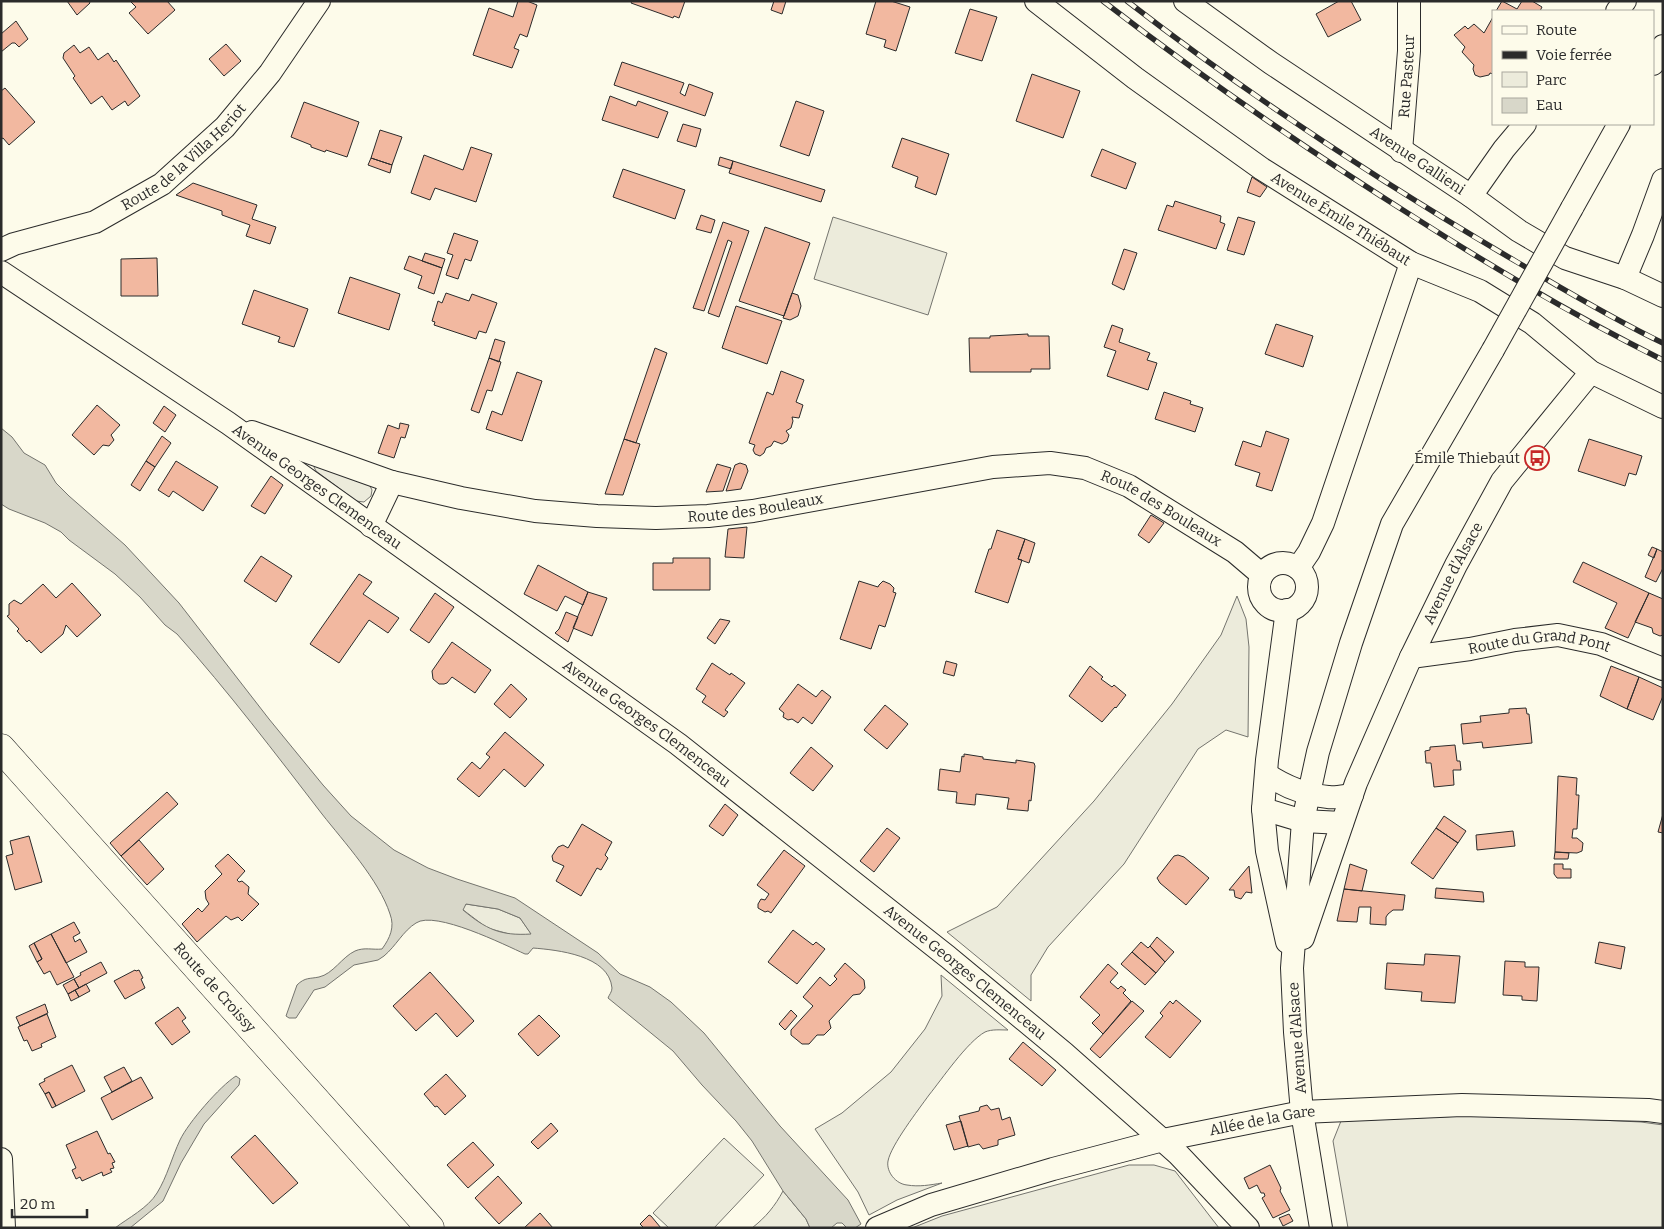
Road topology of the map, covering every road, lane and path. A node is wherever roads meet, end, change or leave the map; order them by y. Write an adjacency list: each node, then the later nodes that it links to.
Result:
1 (319, 1): 12 (street, Route de la Villa Heriot)
2 (1036, 1): 13 (street, Avenue Émile Thiébaut)
3 (1185, 1): 9 (street, Avenue Gallieni)
4 (1409, 1): 9 (street, Rue Pasteur)
5 (1663, 46): 6 (street)
6 (1654, 62)
7 (1524, 125): 11 (street)
8 (1618, 125): 29 (street, Avenue d'Alsace, bridge)
9 (1402, 151): 11 (street, Avenue Gallieni)
10 (1662, 188): 15 (street)
11 (1471, 196): 15 (street, Avenue Gallieni)
12 (1, 250)
13 (1411, 263): 17 (street, Avenue Émile Thiébaut); 22 (street)
14 (1, 272): 19 (street, Avenue Georges Clemenceau)
15 (1625, 278): 16 (street, Avenue Gallieni)
16 (1663, 296)
17 (1591, 372): 18 (street, Avenue Émile Thiébaut); 25 (street, Avenue d'Alsace)
18 (1663, 407)
19 (228, 423): 20 (street, Route des Bouleaux); 21 (street, Avenue Georges Clemenceau)
20 (392, 482): 21 (street); 23 (street, Route des Bouleaux)
21 (371, 526): 37 (street, Avenue Georges Clemenceau)
22 (1298, 568): 23 (street); 24 (street)
23 (1262, 575): 24 (street)
24 (1287, 610): 28 (street, Avenue d'Alsace)
25 (1411, 657): 26 (street, Route du Grand Pont); 30 (street, Avenue d'Alsace)
26 (1663, 669)
27 (1, 748): 40 (main road, Route de Croissy)
28 (1266, 774): 29 (street); 31 (street, Avenue d'Alsace)
29 (1308, 793): 30 (street); 32 (street, Avenue d'Alsace)
30 (1352, 795): 33 (street, Avenue d'Alsace)
31 (1263, 809): 32 (street); 34 (street, Avenue d'Alsace)
32 (1303, 821): 33 (street); 34 (street, Avenue d'Alsace)
33 (1342, 823): 34 (street, Avenue d'Alsace)
34 (1292, 968): 35 (street, Avenue d'Alsace)
35 (1302, 1112): 36 (street, Allée de la Gare); 37 (street, Allée de la Gare); 43 (street, Avenue d'Alsace)
36 (1663, 1112)
37 (1163, 1140): 41 (street, Allée de la Gare); 42 (street, Avenue Georges Clemenceau)
38 (1, 1159): 39 (street)
39 (4, 1228)
40 (430, 1228)
41 (877, 1228)
42 (1248, 1228)
43 (1321, 1228)

